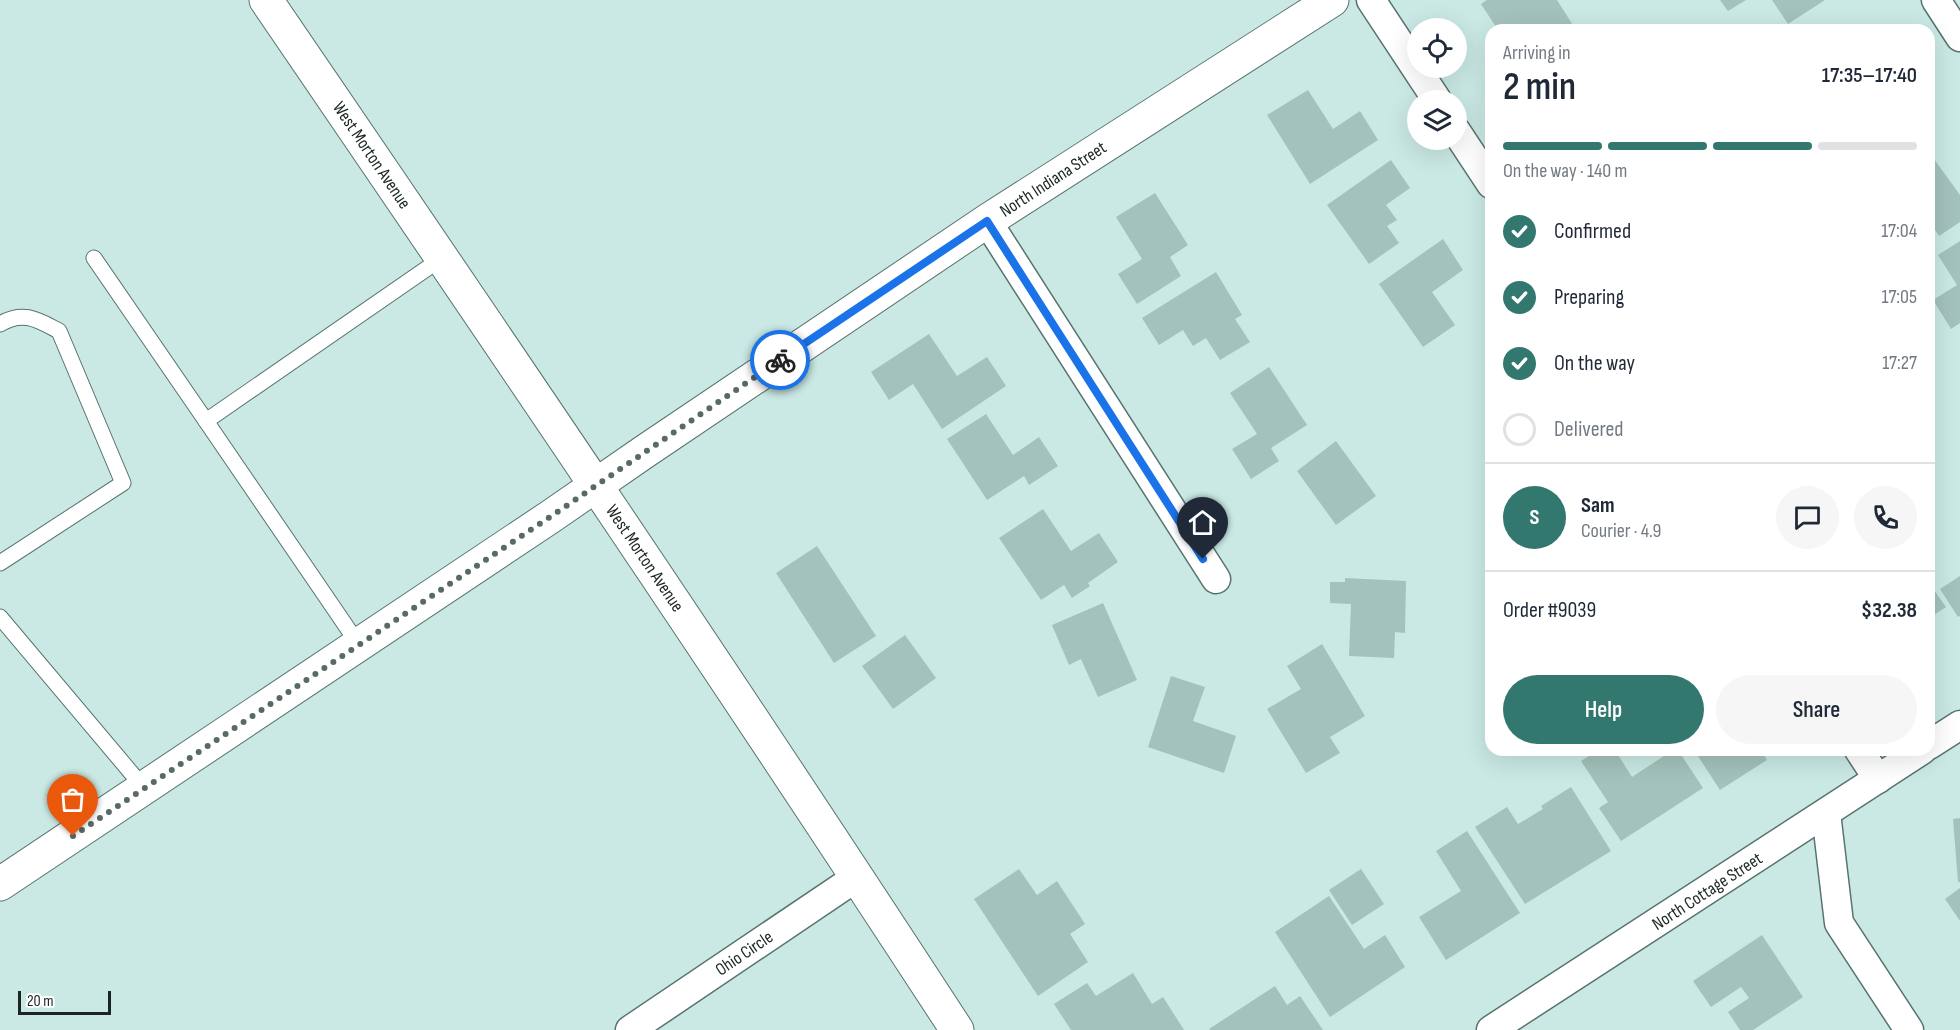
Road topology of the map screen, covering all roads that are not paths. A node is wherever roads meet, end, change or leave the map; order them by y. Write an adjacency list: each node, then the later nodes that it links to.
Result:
1 (266, 0): 11 (main road, West Morton Avenue)
2 (1332, 0): 9 (main road, North Indiana Street)
3 (1371, 0): 6 (street)
4 (1936, 0): 5 (street)
5 (1960, 37)
6 (1430, 90)
7 (1467, 148): 8 (street)
8 (1485, 175)
9 (987, 221): 14 (main road, North Indiana Street); 16 (street)
10 (94, 258): 13 (lane)
11 (442, 258): 13 (lane); 14 (main road, West Morton Avenue)
12 (0, 324): 15 (lane)
13 (206, 421): 18 (lane)
14 (597, 485): 18 (main road, North Indiana Street); 26 (main road, West Morton Avenue)
15 (0, 563)
16 (1216, 579)
17 (0, 617): 24 (lane)
18 (359, 645): 24 (main road, North Indiana Street)
19 (1960, 725): 20 (street)
20 (1935, 741)
21 (1863, 756): 23 (street)
22 (1913, 756): 23 (street, North Cottage Street)
23 (1878, 779): 25 (street, North Cottage Street)
24 (144, 788): 27 (main road, North Indiana Street)
25 (1826, 813): 30 (street, North Cottage Street); 31 (street)
26 (857, 877): 28 (street, Ohio Circle); 29 (main road, West Morton Avenue)
27 (0, 884)
28 (630, 1030)
29 (957, 1030)
30 (1491, 1030)
31 (1909, 1030)

